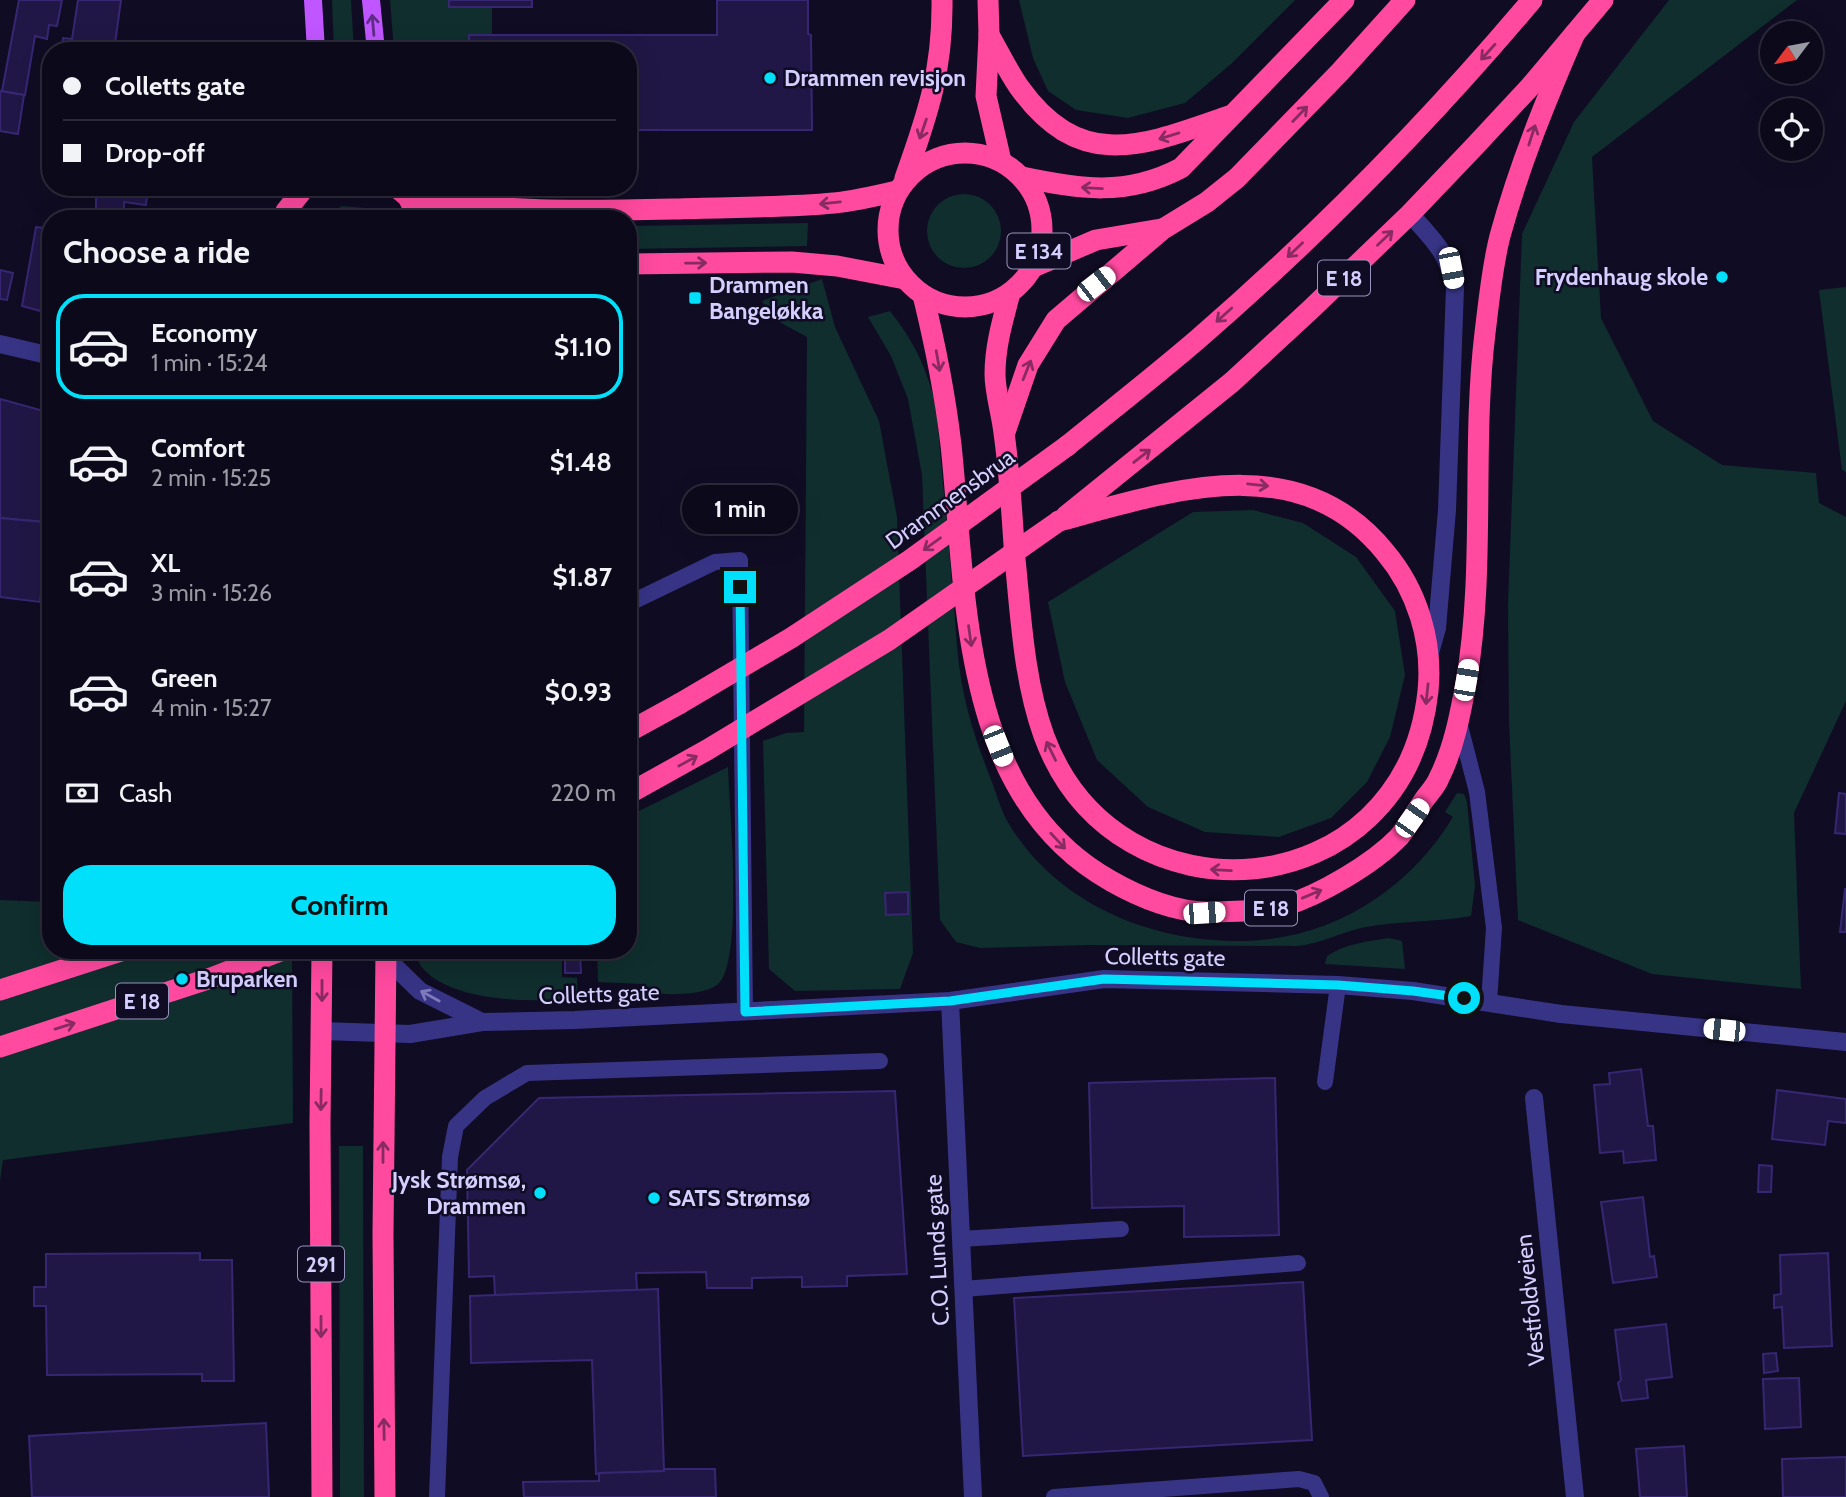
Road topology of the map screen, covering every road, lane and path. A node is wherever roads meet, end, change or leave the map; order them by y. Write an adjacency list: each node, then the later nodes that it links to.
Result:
1 (313, 0): 11 (main road)
2 (371, 0): 12 (main road, one-way to 2)
3 (942, 0): 16 (highway, one-way to 16)
4 (988, 0): 10 (highway)
5 (1344, 0): 13 (highway, E 134)
6 (1405, 0): 21 (highway, E 134, one-way to 6)
7 (1532, 0): 34 (highway, Drammensbrua / E 18, one-way to 34, bridge)
8 (1603, 0): 9 (highway, E 18)
9 (1575, 33): 20 (highway, E 18); 33 (highway, E 18, one-way to 9)
10 (989, 36): 13 (highway, one-way to 10); 14 (highway)
11 (315, 42)
12 (375, 42)
13 (1234, 114): 15 (highway, E 134, one-way to 15)
14 (1001, 161): 15 (highway, E 134); 16 (highway, E 134)
15 (1021, 177): 23 (highway, E 134)
16 (900, 187): 19 (highway, E 134, one-way to 19); 24 (highway, E 134)
17 (422, 196): 18 (highway, E 134, one-way to 17)
18 (540, 210)
19 (631, 210)
20 (1410, 214): 30 (highway, E 18, one-way to 20); 32 (street)
21 (1163, 229): 23 (highway, E 134); 29 (highway, E 18, one-way to 21)
22 (637, 264): 24 (highway, one-way to 24)
23 (1033, 267): 25 (highway, E 134)
24 (905, 279): 26 (highway, E 134)
25 (1010, 293): 26 (highway, E 134); 29 (highway, E 18)
26 (923, 295): 33 (highway, E 18, one-way to 33)
27 (0, 344): 28 (street)
28 (42, 354)
29 (1005, 434): 32 (highway, E 18, one-way to 29)
30 (1094, 504): 32 (highway, E 18, one-way to 32); 35 (highway, E 18, one-way to 30, bridge)
31 (637, 600): 45 (lane)
32 (1429, 656)
33 (1459, 722): 44 (lane)
34 (637, 727)
35 (637, 789)
36 (96, 959): 42 (highway, E 18)
37 (259, 959): 50 (highway, E 18, one-way to 37)
38 (322, 959): 47 (highway, 291, one-way to 47)
39 (386, 959): 48 (highway)
40 (391, 959): 46 (street, Colletts gate, one-way to 40)
41 (1338, 985): 43 (street, Colletts gate); 44 (street, Colletts gate); 52 (lane)
42 (0, 990)
43 (950, 1001): 45 (street, Colletts gate); 55 (street, C.O. Lunds gate)
44 (1489, 1002): 49 (street, Colletts gate)
45 (745, 1012): 46 (street, Colletts gate)
46 (482, 1022): 48 (street, Colletts gate)
47 (322, 1031): 48 (street, Colletts gate); 58 (highway, 291, one-way to 58)
48 (384, 1035): 59 (highway, one-way to 48)
49 (1846, 1042)
50 (0, 1047)
51 (880, 1061): 60 (lane)
52 (1325, 1082)
53 (1534, 1098): 64 (street, Vestfoldveien)
54 (1121, 1228): 55 (lane)
55 (961, 1239): 57 (street, C.O. Lunds gate)
56 (1298, 1263): 57 (lane)
57 (963, 1289): 61 (street, C.O. Lunds gate)
58 (322, 1497)
59 (385, 1497)
60 (437, 1497)
61 (973, 1497)
62 (1054, 1497): 63 (lane)
63 (1321, 1497)
64 (1575, 1497)

